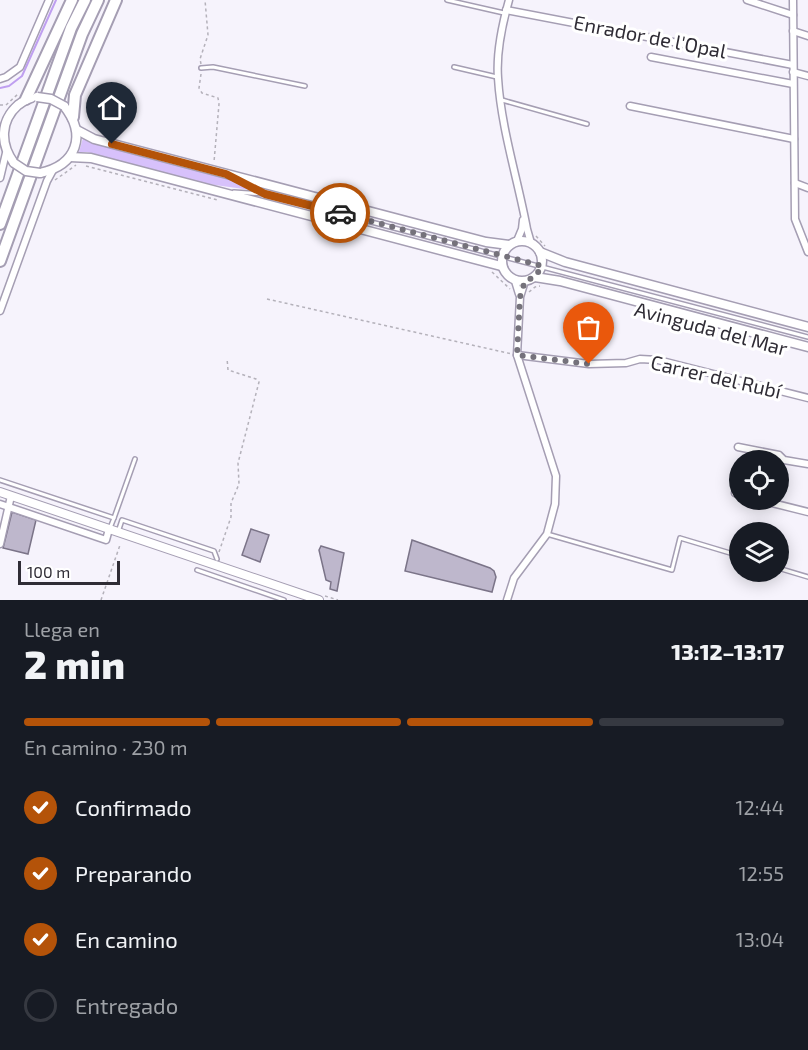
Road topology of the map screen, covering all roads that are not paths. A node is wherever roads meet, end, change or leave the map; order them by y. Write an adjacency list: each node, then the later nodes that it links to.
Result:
1 (49, 0): 20 (street)
2 (72, 0): 23 (highway)
3 (85, 0): 42 (highway)
4 (98, 0): 48 (highway)
5 (116, 0): 27 (highway)
6 (447, 0): 10 (lane)
7 (509, 0): 10 (street)
8 (747, 0): 11 (street)
9 (793, 0): 11 (street)
10 (506, 11): 17 (street, Enrador de l'Opal); 19 (street)
11 (793, 15): 12 (street)
12 (793, 31): 13 (street); 17 (street)
13 (808, 36)
14 (651, 57): 21 (street)
15 (454, 67): 19 (lane)
16 (201, 68): 22 (lane)
17 (793, 68): 18 (street, Enrador de l'Opal); 21 (street)
18 (808, 76)
19 (498, 77): 24 (street)
20 (0, 79)
21 (793, 84): 31 (street)
22 (305, 86)
23 (32, 98): 26 (main road); 27 (main road, bridge)
24 (500, 99): 28 (lane); 41 (street)
25 (630, 106): 31 (street)
26 (4, 112): 30 (main road)
27 (73, 117): 29 (main road)
28 (587, 124)
29 (77, 130): 33 (main road); 35 (main road, Avinguda del Mar)
30 (1, 138): 32 (main road)
31 (794, 139): 37 (street)
32 (6, 153): 34 (main road, bridge); 36 (street)
33 (70, 157): 34 (main road); 40 (main road, Avinguda del Mar)
34 (53, 170): 55 (street)
35 (226, 174): 39 (lane, Avinguda del Mar); 43 (main road, Avinguda del Mar)
36 (0, 178)
37 (795, 183): 38 (street); 46 (street)
38 (808, 188)
39 (265, 194): 40 (lane, Avinguda del Mar); 47 (lane, Avinguda del Mar)
40 (219, 196): 49 (main road, Avinguda del Mar)
41 (523, 207): 43 (street); 44 (street)
42 (0, 225)
43 (513, 243): 44 (main road, Avinguda del Mar); 47 (main road)
44 (531, 243): 45 (main road)
45 (544, 251): 50 (main road); 56 (main road, Avinguda del Mar)
46 (808, 252)
47 (502, 256): 49 (main road); 50 (lane, Avinguda del Mar)
48 (0, 261)
49 (501, 266): 52 (main road)
50 (542, 266): 51 (main road); 57 (lane, Avinguda del Mar)
51 (535, 277): 53 (main road); 58 (main road, Avinguda del Mar)
52 (515, 281): 53 (main road); 54 (street)
53 (525, 281): 54 (street)
54 (520, 297): 59 (street)
55 (0, 311)
56 (808, 327)
57 (808, 337)
58 (808, 347)
59 (517, 355): 60 (street, Carrer del Rubí); 75 (street)
60 (808, 398)
61 (738, 447): 63 (street)
62 (135, 459): 72 (lane)
63 (808, 464)
64 (0, 480): 65 (lane)
65 (23, 488): 67 (lane); 72 (lane)
66 (0, 492): 67 (street)
67 (15, 497): 69 (street); 73 (street)
68 (0, 504): 69 (street)
69 (9, 507): 73 (street); 76 (street)
70 (789, 507): 71 (street)
71 (808, 512)
72 (114, 518): 73 (lane)
73 (110, 529): 74 (street)
74 (118, 532): 78 (lane); 83 (street)
75 (547, 534): 77 (lane); 84 (street)
76 (0, 544)
77 (729, 553)
78 (217, 559)
79 (197, 570): 82 (lane)
80 (789, 571): 81 (lane)
81 (808, 577)
82 (284, 600)
83 (319, 600)
84 (507, 600)

